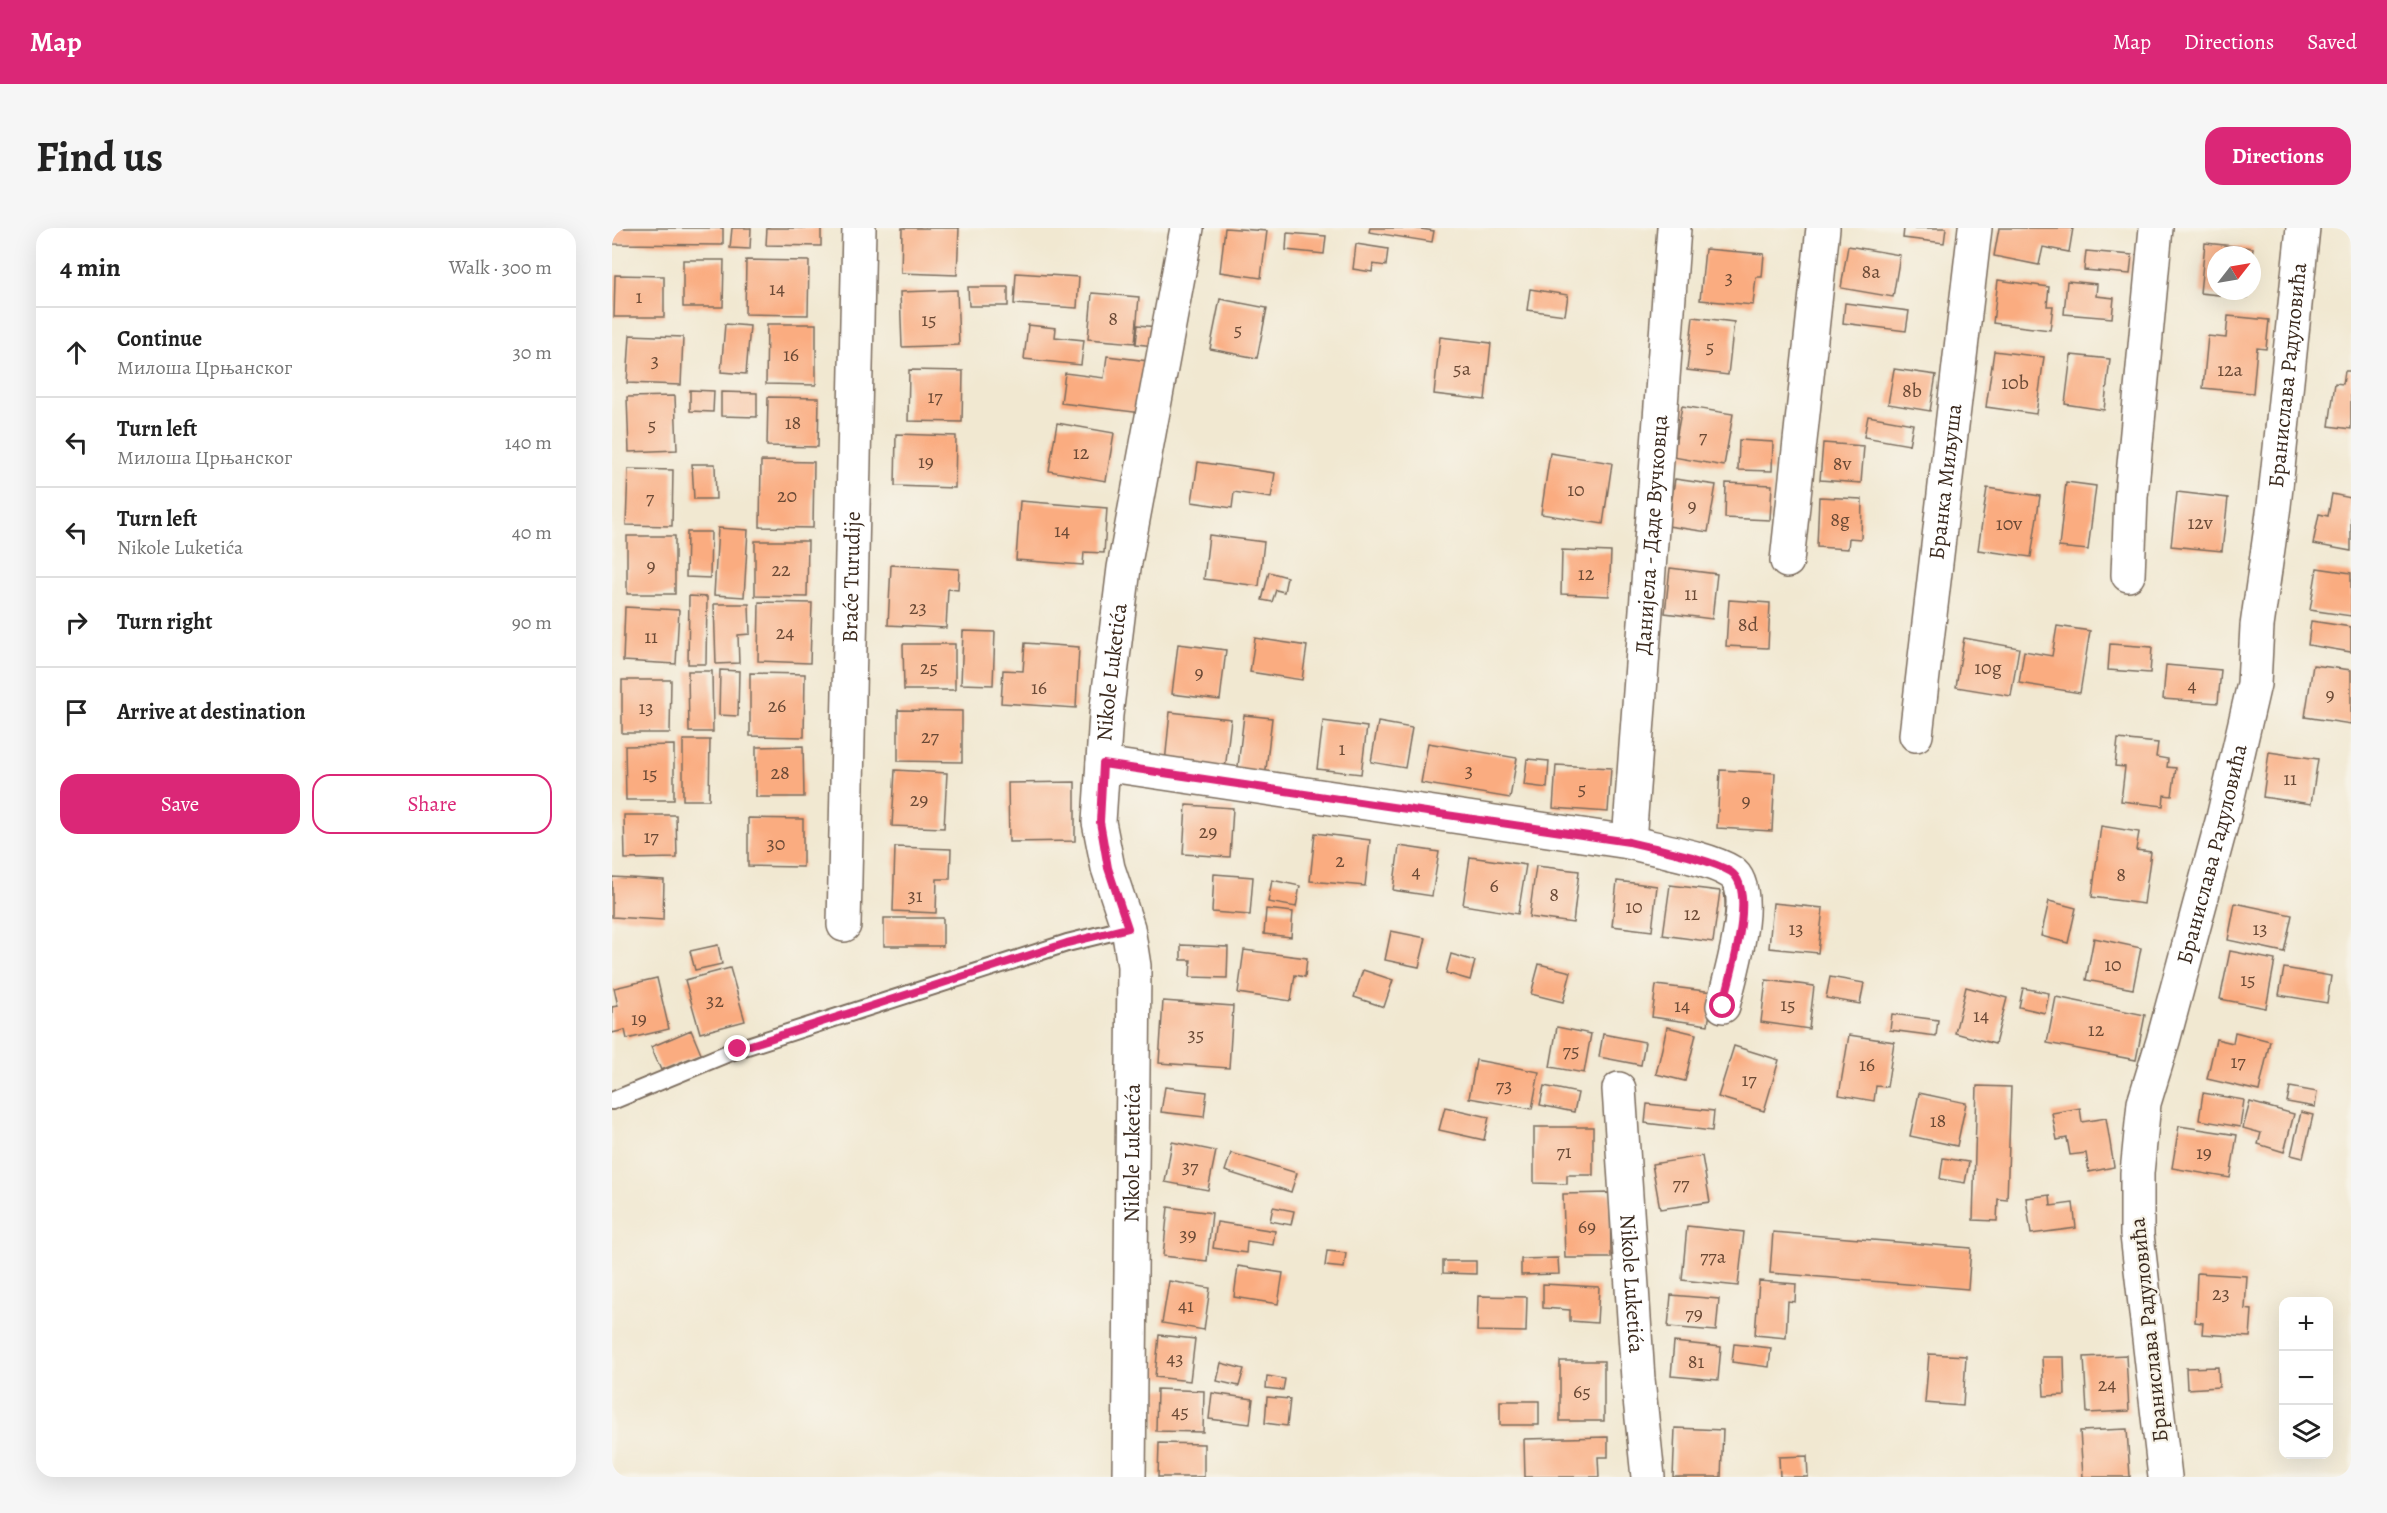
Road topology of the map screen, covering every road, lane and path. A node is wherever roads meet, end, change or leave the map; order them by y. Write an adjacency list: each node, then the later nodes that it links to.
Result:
1 (859, 228): 13 (street, Braće Turudije)
2 (1187, 228): 11 (street, Nikole Luketića)
3 (1674, 228): 12 (street, Данијела - Даде Вучковца)
4 (1823, 228): 8 (street)
5 (1975, 228): 10 (street, Бранка Миљуша)
6 (2156, 228): 9 (street)
7 (2303, 228): 20 (street, Бранислава Радуловића)
8 (1787, 561)
9 (2128, 575)
10 (1916, 735)
11 (1103, 764): 12 (street); 14 (street, Nikole Luketića)
12 (1629, 842): 15 (street)
13 (844, 925)
14 (1128, 928): 17 (lane); 18 (street, Nikole Luketića)
15 (1723, 1006)
16 (1619, 1089): 19 (street, Nikole Luketića)
17 (612, 1101)
18 (1129, 1477)
19 (1648, 1477)
20 (2164, 1477)

